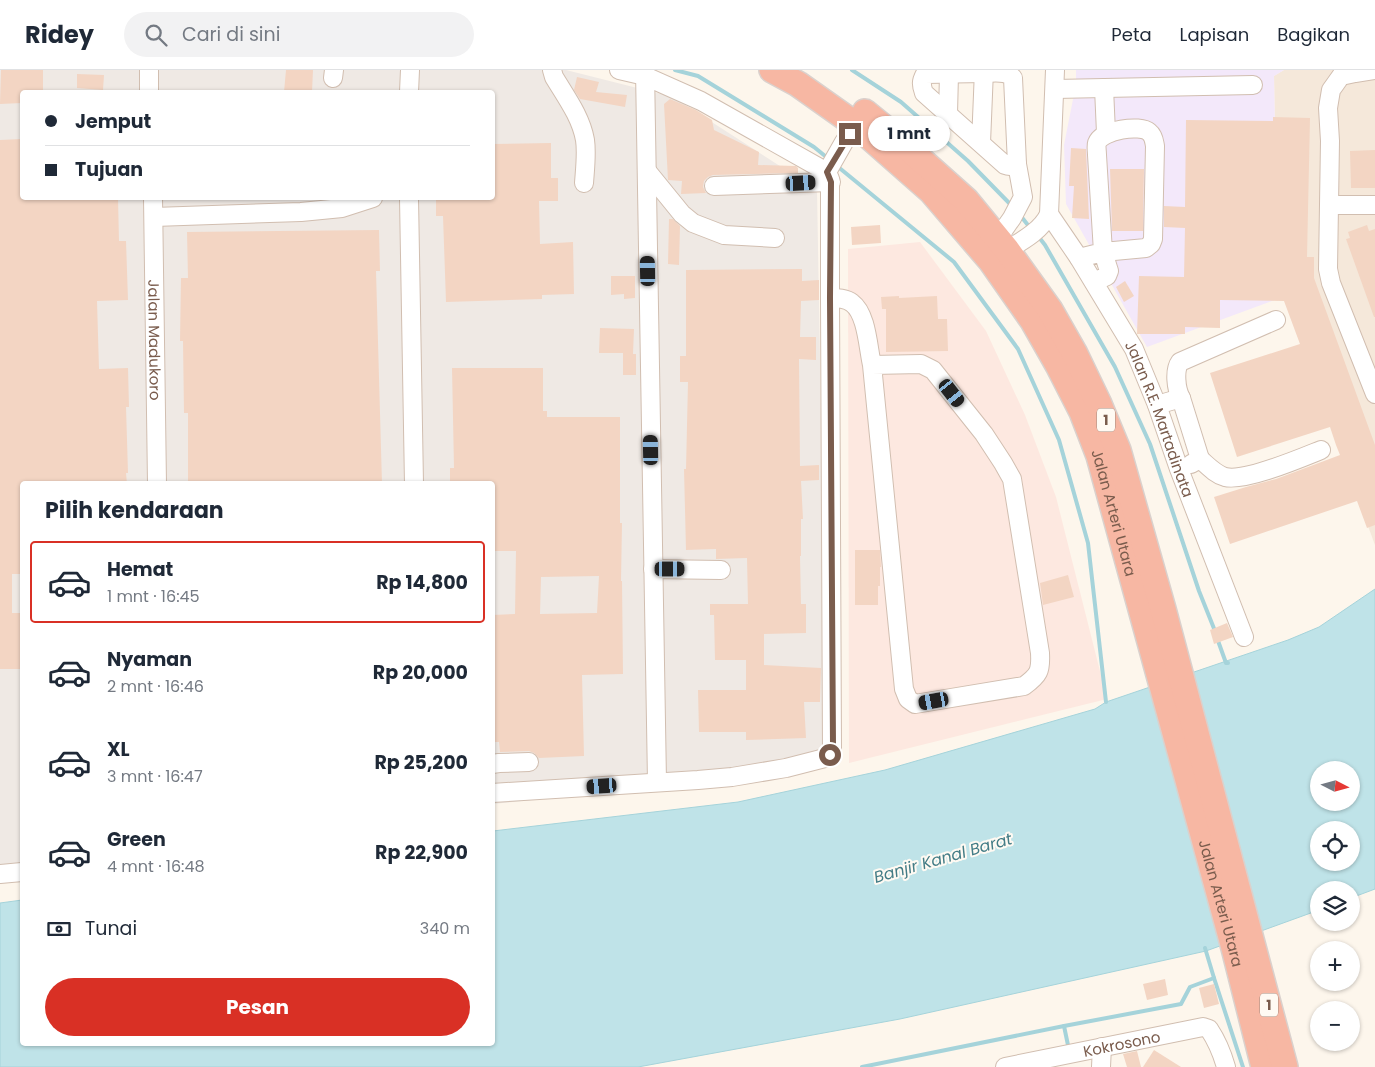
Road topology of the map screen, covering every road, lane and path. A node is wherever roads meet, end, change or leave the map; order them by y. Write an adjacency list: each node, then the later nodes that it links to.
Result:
1 (148, 70): 16 (street)
2 (410, 70): 17 (street)
3 (552, 70): 25 (street)
4 (619, 70): 10 (street)
5 (772, 70): 19 (highway, Jalan Arteri Utara / 1)
6 (805, 70): 35 (highway, Jalan Arteri Utara / 1)
7 (1055, 70): 15 (street)
8 (1375, 70): 30 (street)
9 (984, 71): 11 (street); 21 (street); 22 (street)
10 (645, 73): 23 (street); 24 (street)
11 (949, 74): 18 (street); 18 (street)
12 (1163, 78): 13 (street); 14 (street)
13 (1253, 86)
14 (1104, 88): 15 (street); 20 (street)
15 (1055, 89): 33 (street)
16 (149, 90)
17 (410, 90)
18 (948, 114): 21 (street)
19 (850, 133): 24 (street); 52 (highway, Jalan Arteri Utara / 1)
20 (1106, 133): 36 (street); 36 (street)
21 (982, 143): 22 (street)
22 (1017, 164): 35 (street)
23 (647, 171): 34 (street); 50 (street)
24 (830, 173): 26 (street); 39 (street)
25 (584, 183)
26 (714, 186)
27 (154, 200): 32 (street, Jalan Madukoro)
28 (367, 200): 32 (street)
29 (409, 200): 49 (street)
30 (1330, 205): 31 (street); 42 (street)
31 (1375, 205)
32 (154, 217): 48 (street, Jalan Madukoro)
33 (1044, 221): 35 (street); 37 (street, Jalan R.E. Martadinata)
34 (775, 238)
35 (1009, 243): 52 (highway, Jalan Arteri Utara / 1)
36 (1103, 252): 37 (street); 38 (street)
37 (1079, 258): 38 (street, Jalan R.E. Martadinata)
38 (1094, 282): 44 (street, Jalan R.E. Martadinata)
39 (830, 298): 41 (street); 56 (street)
40 (1276, 320): 43 (street)
41 (872, 365): 41 (street)
42 (1375, 394)
43 (1181, 398): 44 (street); 46 (street)
44 (1157, 405): 47 (street, Jalan R.E. Martadinata)
45 (1321, 450): 46 (street)
46 (1200, 459): 47 (street)
47 (1179, 469): 53 (street, Jalan R.E. Martadinata)
48 (157, 481)
49 (414, 481)
50 (653, 569): 51 (street); 56 (street)
51 (721, 570)
52 (1153, 612): 60 (highway, Jalan Arteri Utara / 1)
53 (1244, 638)
54 (529, 762): 55 (street)
55 (495, 764)
56 (658, 782): 57 (street)
57 (495, 792)
58 (20, 872): 59 (street)
59 (0, 874)
60 (1243, 945): 65 (highway, Jalan Arteri Utara / 1); 66 (highway, Jalan Arteri Utara / 1)
61 (1102, 1047): 62 (street, Kokrosono); 63 (street); 64 (street, Kokrosono)
62 (1006, 1067)
63 (1101, 1067)
64 (1226, 1067)
65 (1264, 1067)
66 (1285, 1067)

